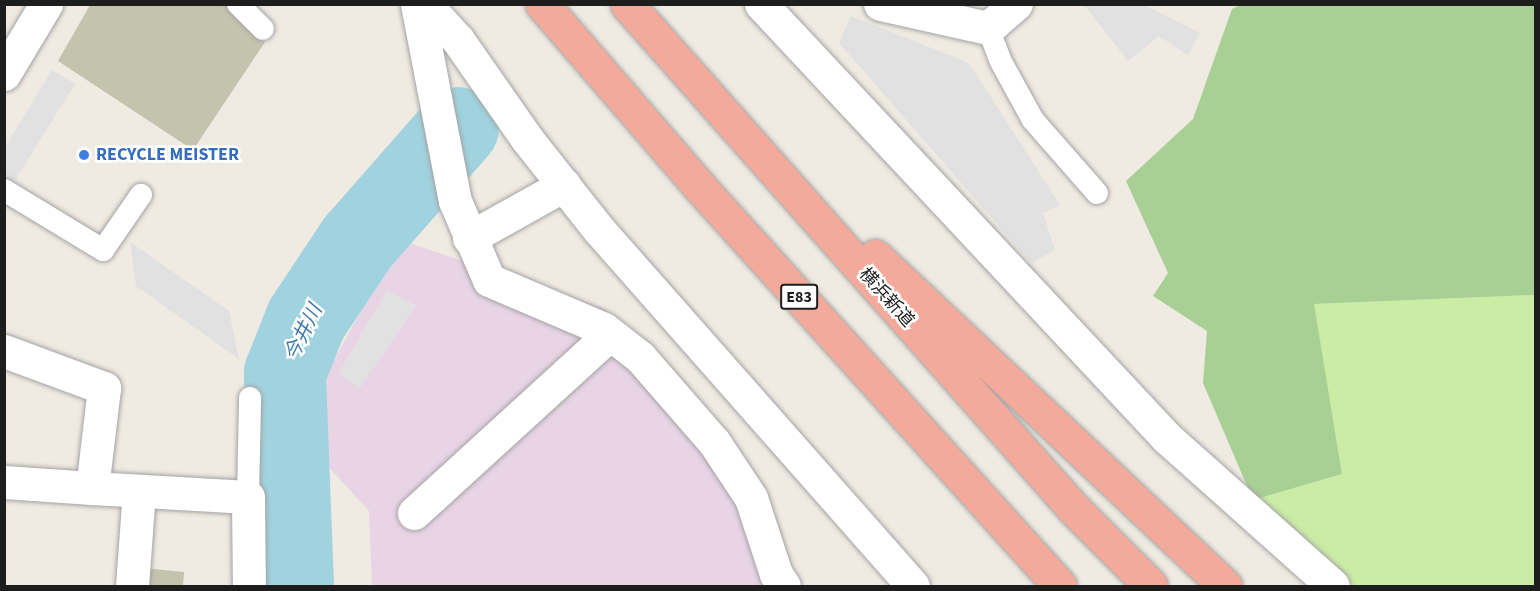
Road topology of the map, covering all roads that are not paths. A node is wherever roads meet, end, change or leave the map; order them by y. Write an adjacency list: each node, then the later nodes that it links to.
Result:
1 (46, 4): 12 (street)
2 (238, 4): 11 (lane)
3 (417, 4): 18 (street)
4 (425, 4): 14 (street)
5 (542, 4): 31 (highway, E83)
6 (627, 4): 13 (highway, 横浜新道)
7 (761, 4): 34 (street)
8 (880, 4): 10 (street)
9 (1016, 4): 10 (street)
10 (988, 28): 16 (lane)
11 (263, 29)
12 (4, 74)
13 (702, 91): 32 (highway, 横浜新道); 33 (highway)
14 (564, 186): 18 (street); 30 (street)
15 (4, 190): 17 (lane)
16 (1097, 193)
17 (141, 195)
18 (470, 238): 19 (street)
19 (610, 334): 26 (street); 29 (street)
20 (4, 351): 23 (street)
21 (250, 398): 25 (lane)
22 (4, 482): 23 (street)
23 (92, 488): 24 (street)
24 (139, 491): 25 (street); 27 (street)
25 (248, 497): 28 (street)
26 (414, 513)
27 (132, 586)
28 (249, 586)
29 (784, 586)
30 (913, 586)
31 (1060, 586)
32 (1151, 586)
33 (1225, 586)
34 (1333, 586)

